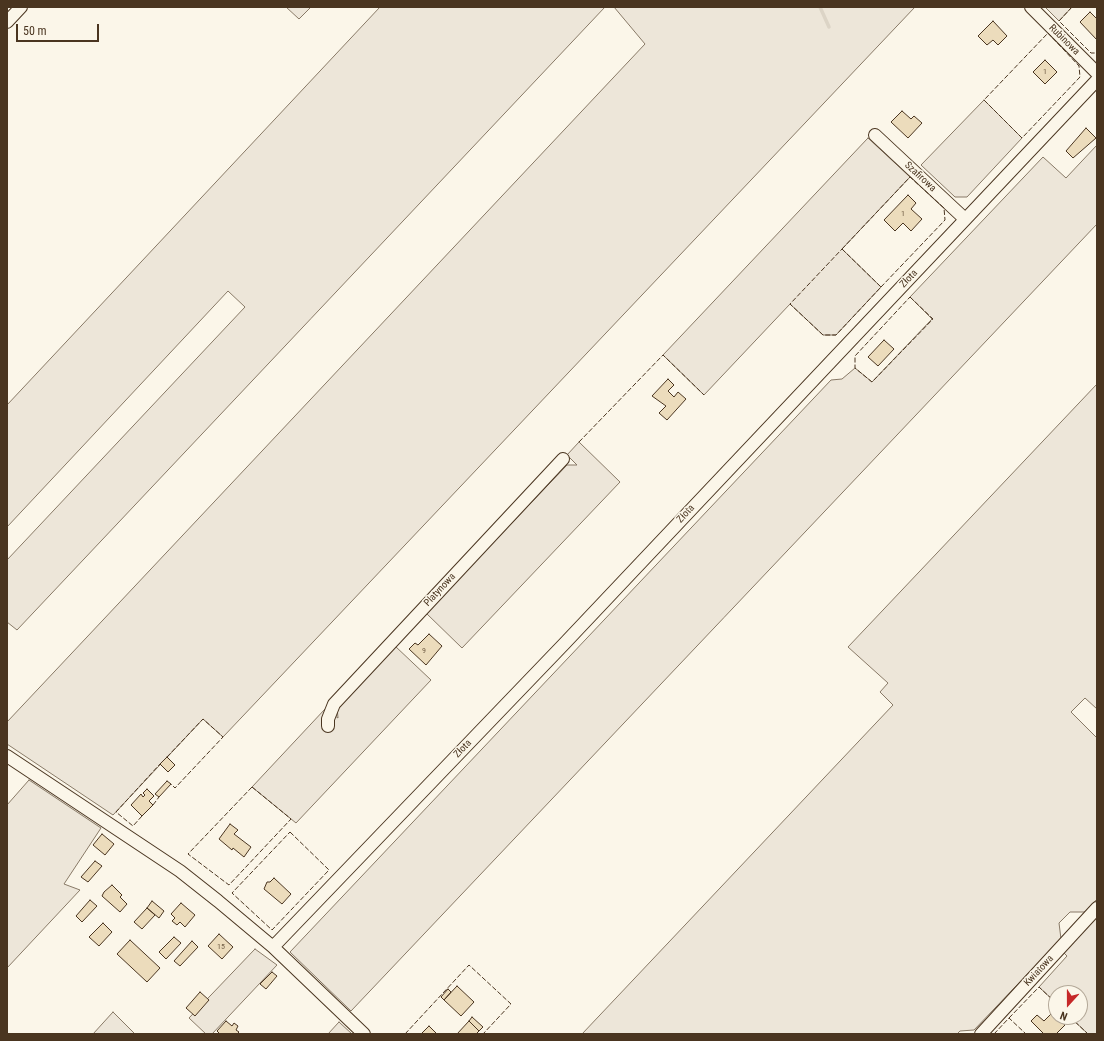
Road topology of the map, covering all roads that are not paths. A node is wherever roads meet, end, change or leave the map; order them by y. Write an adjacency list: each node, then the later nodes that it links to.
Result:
1 (21, 7): 3 (street)
2 (1031, 7): 4 (street, Rubinowa)
3 (7, 22)
4 (1097, 73)
5 (1097, 80): 7 (street, Złota)
6 (875, 135): 7 (street, Szafirowa)
7 (966, 219): 12 (street, Złota)
8 (563, 459): 9 (street, Platynowa)
9 (328, 726)
10 (7, 756): 12 (street)
11 (1097, 908): 14 (street, Kwiatowa)
12 (273, 947): 13 (street)
13 (364, 1034)
14 (981, 1034)

